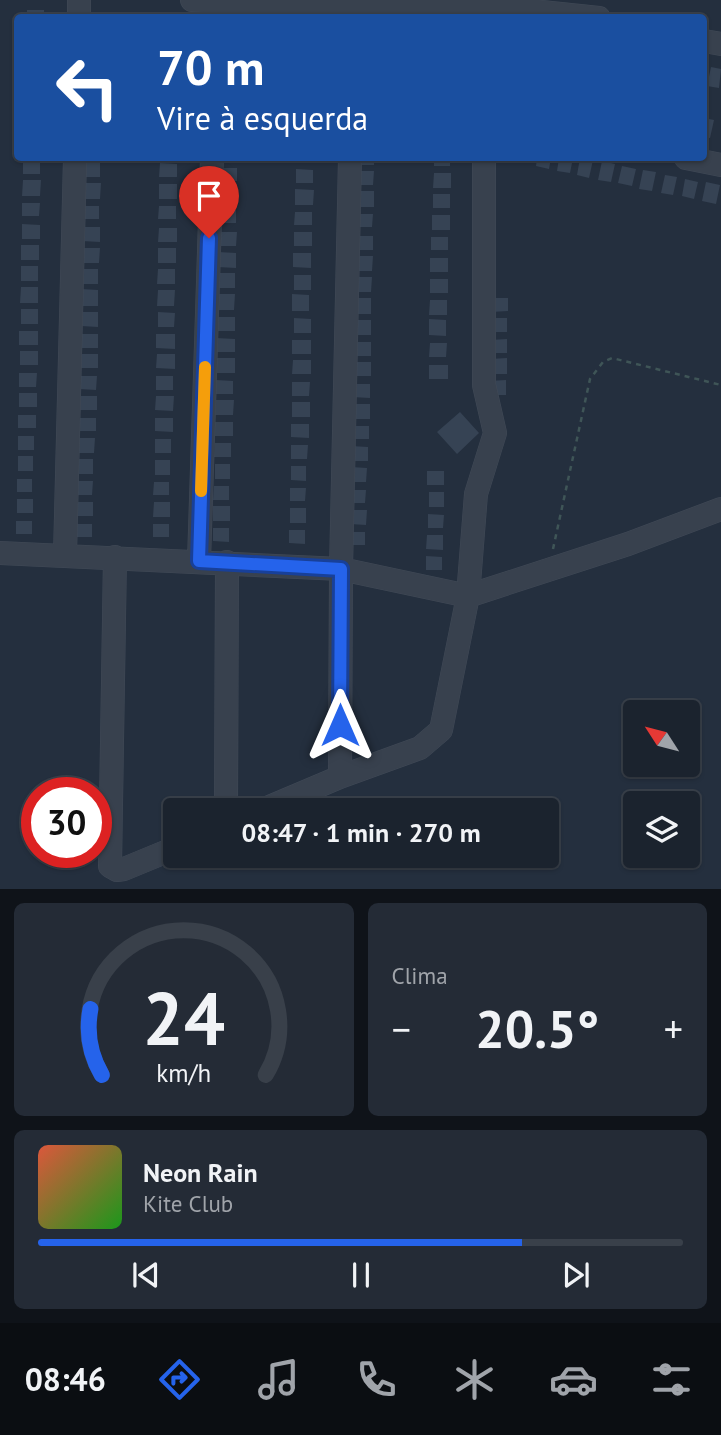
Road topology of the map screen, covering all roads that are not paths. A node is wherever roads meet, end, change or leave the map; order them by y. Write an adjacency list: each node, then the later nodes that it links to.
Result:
1 (192, 0): 2 (street)
2 (216, 0): 3 (street)
3 (353, 8): 4 (street)
4 (495, 8): 5 (street)
5 (557, 14)
6 (75, 161): 14 (street)
7 (212, 161): 16 (street)
8 (350, 161): 18 (street)
9 (484, 161): 19 (street)
10 (701, 161): 11 (street)
11 (721, 165)
12 (721, 509): 19 (street)
13 (0, 552): 14 (street)
14 (65, 555): 15 (street)
15 (115, 558): 16 (street); 23 (street)
16 (199, 561): 17 (street)
17 (227, 562): 18 (street); 21 (street)
18 (341, 569): 19 (street); 20 (street)
19 (468, 596): 20 (street)
20 (340, 777): 22 (street)
21 (226, 798)
22 (290, 798)
23 (163, 853)

